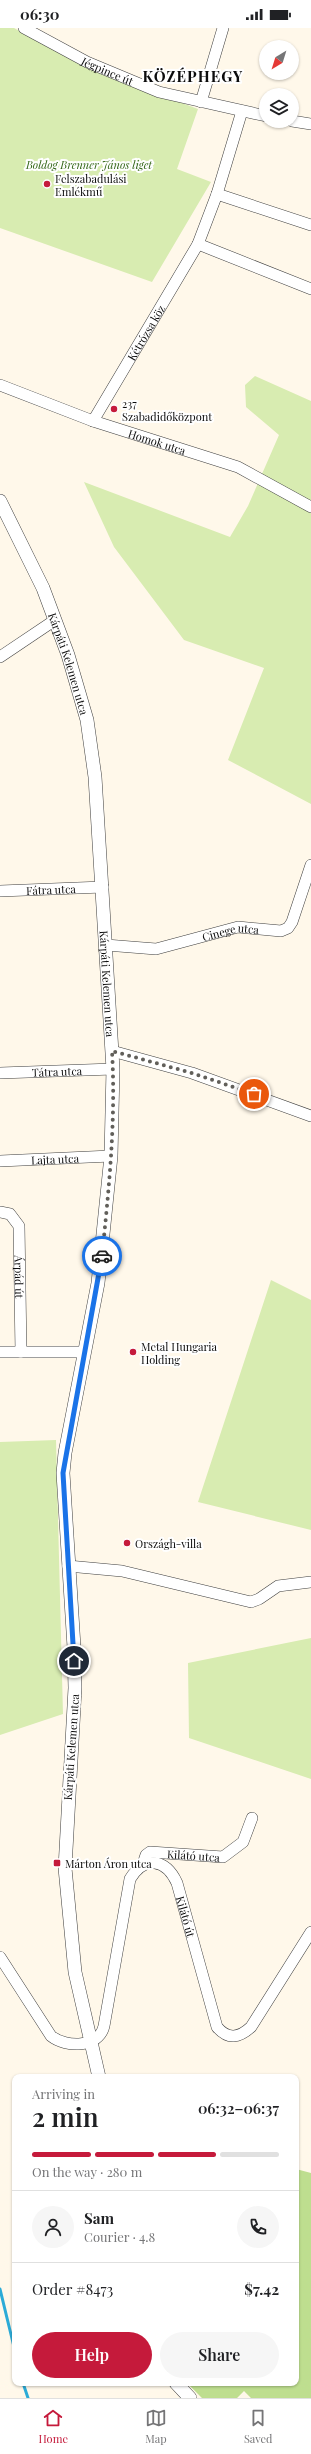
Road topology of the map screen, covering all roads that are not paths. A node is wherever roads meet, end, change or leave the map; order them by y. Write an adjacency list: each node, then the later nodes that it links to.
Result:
1 (24, 28): 3 (street, Jégpince út)
2 (223, 28): 3 (street)
3 (202, 102): 4 (street, Jégpince út)
4 (240, 115): 5 (street, Jégpince út); 8 (street, Kétrózsa köz)
5 (259, 116)
6 (299, 122): 7 (street)
7 (311, 124)
8 (217, 194): 9 (street); 10 (street, Kétrózsa köz)
9 (311, 225)
10 (198, 244): 11 (street); 13 (street, Kétrózsa köz)
11 (311, 288)
12 (0, 385): 13 (street, Homok utca)
13 (93, 421): 14 (street, Homok utca)
14 (311, 507)
15 (2, 508): 16 (street, Kárpáti Kelemen utca)
16 (55, 620): 17 (street); 19 (street, Kárpáti Kelemen utca)
17 (0, 657)
18 (311, 865): 21 (street, Cinege utca)
19 (103, 887): 20 (street, Fátra utca); 21 (street, Kárpáti Kelemen utca)
20 (0, 891)
21 (106, 945): 22 (street, Kárpáti Kelemen utca)
22 (112, 1051): 23 (street, Kárpáti Kelemen utca); 25 (street)
23 (113, 1069): 24 (street, Tátra utca); 26 (street, Kárpáti Kelemen utca)
24 (0, 1073)
25 (311, 1116)
26 (111, 1156): 27 (street, Lajta utca); 31 (street, Kárpáti Kelemen utca)
27 (0, 1161)
28 (0, 1212): 30 (street, Árpád út)
29 (0, 1352): 30 (street)
30 (21, 1352): 31 (street)
31 (84, 1352): 32 (street, Kárpáti Kelemen utca)
32 (68, 1566): 33 (street); 38 (street, Kárpáti Kelemen utca)
33 (311, 1582)
34 (252, 1818): 35 (street, Kilátó utca)
35 (143, 1864): 36 (street, Kilátó út); 38 (street)
36 (311, 1932)
37 (0, 1957): 38 (street)
38 (92, 2041): 39 (street, Kárpáti Kelemen utca)
39 (98, 2074)
40 (179, 2386): 41 (street)
41 (190, 2398)

